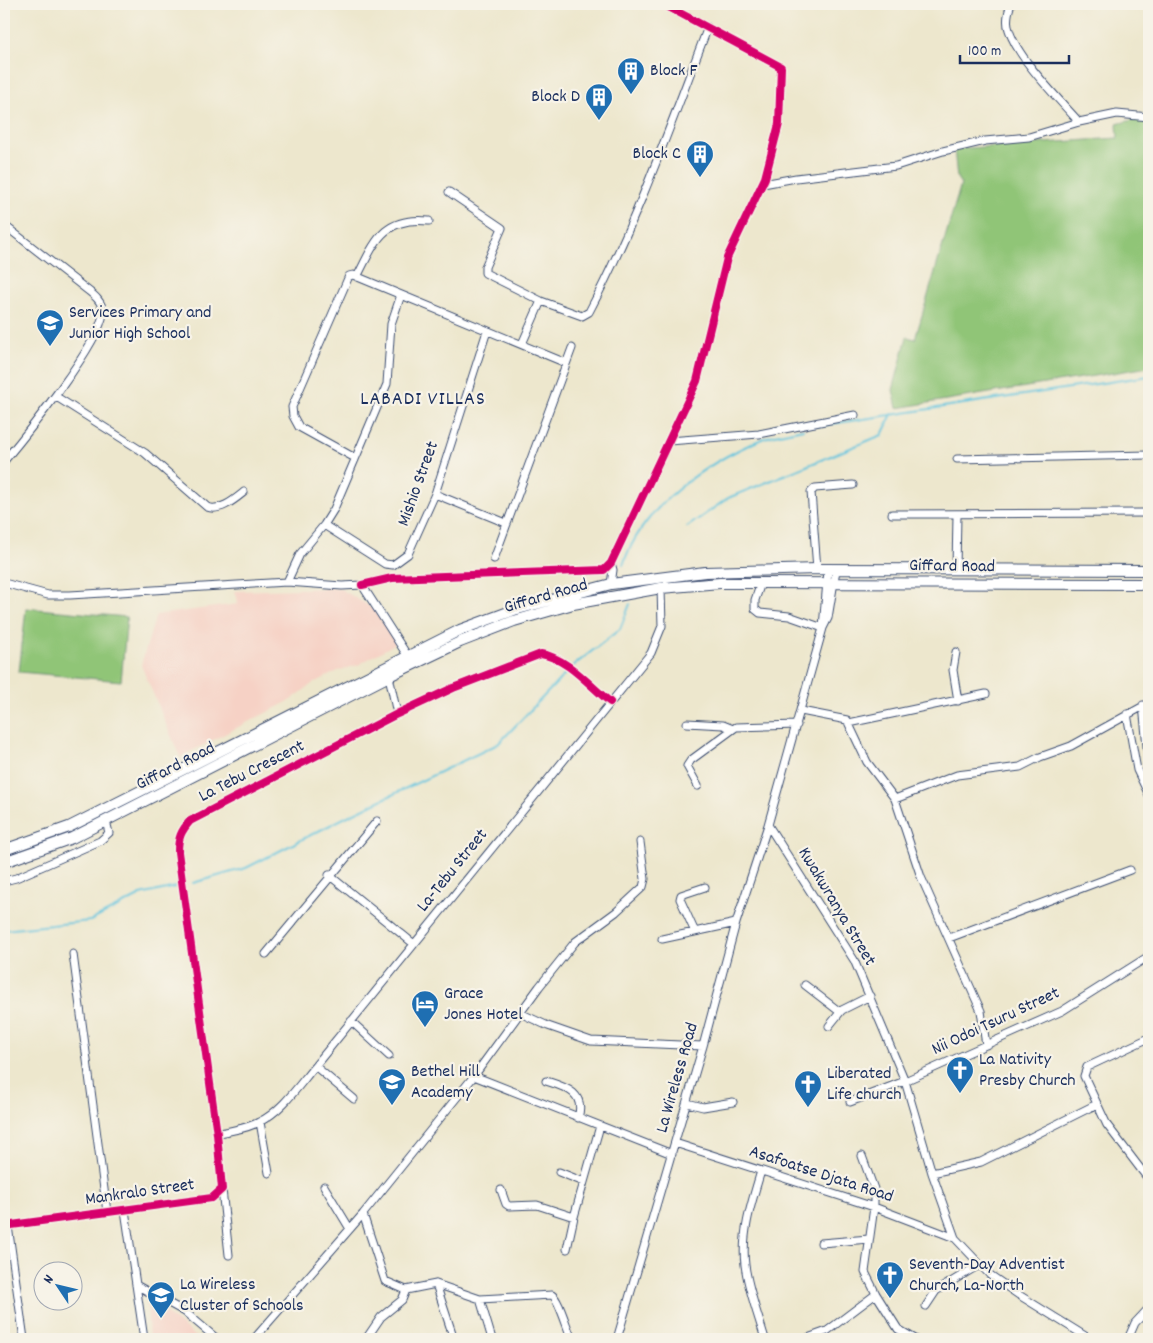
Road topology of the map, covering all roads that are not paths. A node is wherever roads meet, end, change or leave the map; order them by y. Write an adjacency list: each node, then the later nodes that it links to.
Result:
1 (663, 4): 3 (street)
2 (1011, 4): 5 (street)
3 (708, 27): 6 (street); 12 (street)
4 (1149, 117): 5 (street)
5 (1079, 122): 6 (street)
6 (763, 184): 19 (street)
7 (449, 192): 12 (street)
8 (429, 221): 10 (street)
9 (4, 225): 17 (street)
10 (357, 277): 11 (street); 21 (street)
11 (401, 295): 13 (street); 21 (street)
12 (541, 301): 14 (street)
13 (487, 331): 14 (street); 26 (street, Mishio Street)
14 (522, 344): 16 (street)
15 (572, 348): 16 (street)
16 (566, 363): 30 (street)
17 (55, 396): 23 (street); 25 (street)
18 (855, 415): 19 (street)
19 (669, 441): 33 (street)
20 (1149, 455): 22 (street)
21 (355, 458): 31 (street)
22 (957, 459)
23 (4, 461)
24 (853, 485): 35 (street)
25 (244, 492)
26 (435, 494): 30 (street); 31 (street, Mishio Street)
27 (1149, 513): 29 (street)
28 (892, 514): 29 (street)
29 (957, 514): 34 (street)
30 (506, 523): 32 (street)
31 (324, 525): 37 (street)
32 (494, 559)
33 (611, 563): 41 (street); 43 (street)
34 (956, 569): 35 (main road, Giffard Road); 36 (main road, Giffard Road)
35 (827, 570): 40 (street); 41 (main road, Giffard Road)
36 (1149, 570)
37 (287, 582): 38 (street); 43 (street)
38 (4, 583)
39 (761, 583): 40 (main road, Giffard Road); 44 (main road, Giffard Road); 45 (street)
40 (831, 583): 42 (main road, Giffard Road); 45 (street)
41 (611, 584): 47 (main road, Giffard Road)
42 (1149, 584)
43 (362, 585): 47 (street)
44 (661, 588): 48 (main road, Giffard Road); 51 (street, La-Tebu Street)
45 (824, 628): 53 (street)
46 (956, 652): 50 (street)
47 (407, 655): 68 (main road, Giffard Road)
48 (389, 676): 54 (street); 64 (main road, Giffard Road)
49 (986, 694): 50 (street)
50 (958, 701): 57 (street)
51 (610, 702): 54 (street, La Tebu Crescent); 78 (street, La-Tebu Street)
52 (1146, 704): 55 (street); 60 (street)
53 (801, 710): 57 (street); 58 (street)
54 (397, 714): 104 (street, La Tebu Crescent)
55 (1127, 714): 62 (street); 63 (street)
56 (687, 723): 59 (street)
57 (849, 723): 63 (street)
58 (797, 725): 59 (street); 66 (street)
59 (733, 729): 61 (street)
60 (1149, 767)
61 (698, 786)
62 (1149, 795)
63 (895, 799): 76 (street)
64 (106, 821): 69 (main road, Giffard Road); 72 (street)
65 (377, 821): 71 (street)
66 (768, 824): 74 (street, La Wireless Road); 83 (street, Kwakwranya Street)
67 (640, 842): 85 (street)
68 (4, 850)
69 (4, 862)
70 (1130, 870): 76 (street)
71 (329, 875): 78 (street); 80 (street)
72 (4, 880)
73 (705, 887): 75 (street)
74 (736, 923): 75 (street); 90 (street, La Wireless Road)
75 (695, 932): 77 (street)
76 (948, 938): 89 (street)
77 (662, 939)
78 (414, 944): 86 (street, La-Tebu Street)
79 (73, 954): 119 (street)
80 (266, 954)
81 (1149, 956): 89 (street, Nii Odoi Tsuru Street)
82 (805, 985): 84 (street)
83 (870, 996): 84 (street); 95 (street, Kwakwranya Street)
84 (840, 1012): 87 (street)
85 (520, 1014): 90 (street); 93 (street)
86 (351, 1021): 91 (street); 92 (street, La-Tebu Street)
87 (829, 1026)
88 (1149, 1038): 100 (street)
89 (986, 1045): 95 (street, Nii Odoi Tsuru Street)
90 (703, 1046): 99 (street, La Wireless Road)
91 (389, 1056)
92 (315, 1066): 96 (street); 102 (street, La-Tebu Street)
93 (474, 1076): 101 (street); 120 (street)
94 (546, 1080): 101 (street)
95 (905, 1081): 98 (street, Nii Odoi Tsuru Street); 111 (street, Kwakwranya Street)
96 (354, 1099)
97 (734, 1102): 99 (street)
98 (850, 1102)
99 (687, 1103): 105 (street, La Wireless Road)
100 (1097, 1104): 111 (street); 112 (street)
101 (578, 1118): 103 (street)
102 (260, 1122): 104 (street, La-Tebu Street); 110 (street)
103 (600, 1126): 106 (street); 113 (street)
104 (217, 1134): 115 (street)
105 (675, 1143): 106 (street, La Wireless Road); 108 (street, Asafoatse Djata Road)
106 (672, 1154): 145 (street, La Wireless Road)
107 (862, 1156): 117 (street)
108 (761, 1171): 117 (street, Asafoatse Djata Road); 146 (street)
109 (559, 1172): 113 (street)
110 (269, 1173)
111 (932, 1173): 124 (street, Kwakwranya Street)
112 (1149, 1180)
113 (584, 1182): 121 (street)
114 (324, 1186): 123 (street)
115 (222, 1189): 118 (street, Mankralo Street); 128 (street)
116 (501, 1190): 121 (street)
117 (874, 1207): 124 (street, Asafoatse Djata Road); 125 (street)
118 (126, 1210): 119 (street, Mankralo Street); 131 (street)
119 (107, 1212): 122 (street, Mankralo Street)
120 (363, 1214): 123 (street); 132 (street)
121 (574, 1216): 127 (street)
122 (6, 1226): 137 (street)
123 (350, 1229): 140 (street)
124 (955, 1238): 129 (street, Kwakwranya Street)
125 (869, 1239): 126 (street); 133 (street)
126 (821, 1243)
127 (567, 1249)
128 (229, 1255)
129 (979, 1265): 135 (street); 149 (street, Kwakwranya Street)
130 (436, 1284): 132 (street); 134 (street); 142 (street)
131 (136, 1285): 138 (street); 139 (street)
132 (406, 1290): 141 (street)
133 (876, 1294): 147 (street); 148 (street)
134 (480, 1299): 143 (street); 144 (street)
135 (926, 1306)
136 (1149, 1308): 150 (street)
137 (24, 1339)
138 (144, 1339)
139 (217, 1339)
140 (254, 1339)
141 (366, 1339)
142 (454, 1339)
143 (492, 1339)
144 (572, 1339)
145 (618, 1339)
146 (765, 1339)
147 (805, 1339)
148 (915, 1339)
149 (1090, 1339)
150 (1128, 1339)

